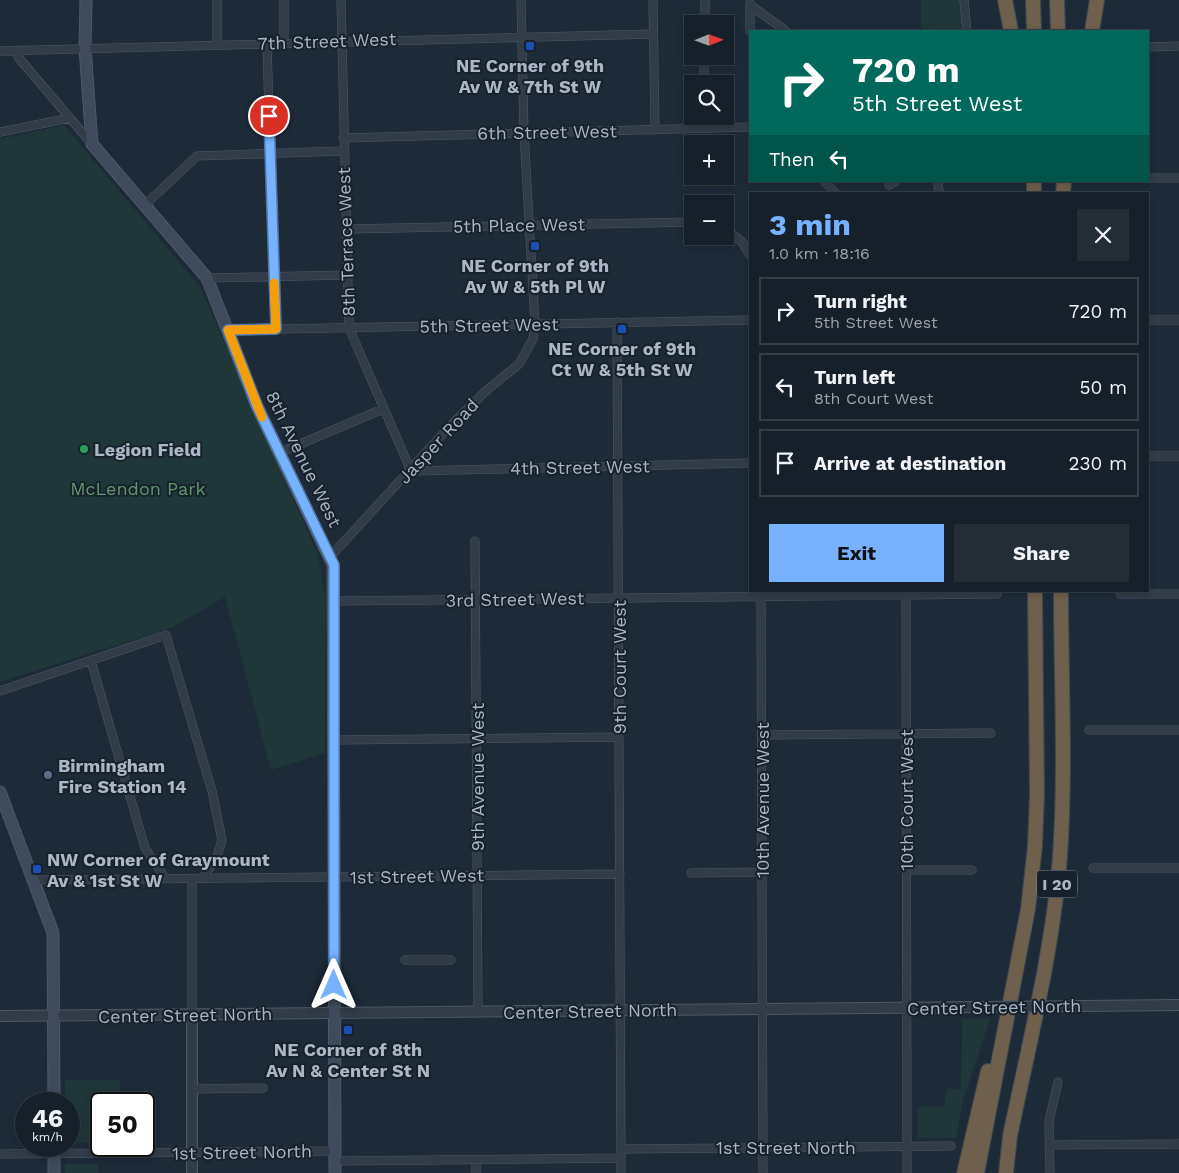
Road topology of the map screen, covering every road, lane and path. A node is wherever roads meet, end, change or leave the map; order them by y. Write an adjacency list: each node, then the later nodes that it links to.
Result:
1 (86, 0): 30 (main road)
2 (217, 0): 27 (street)
3 (284, 0): 25 (street)
4 (341, 0): 24 (street, 8th Terrace West)
5 (521, 0): 23 (street)
6 (653, 0): 22 (street)
7 (705, 0): 14 (street)
8 (964, 0): 17 (street)
9 (1005, 0): 18 (highway)
10 (1034, 0): 19 (highway)
11 (1057, 0): 20 (highway)
12 (1097, 0): 21 (highway)
13 (750, 2): 15 (street); 16 (street)
14 (705, 15)
15 (750, 30)
16 (785, 30)
17 (967, 30)
18 (1011, 30)
19 (1034, 30)
20 (1058, 30)
21 (1092, 30)
22 (653, 34): 23 (street, 7th Street West); 35 (street)
23 (521, 36): 24 (street, 7th Street West); 37 (street)
24 (340, 41): 25 (street, 7th Street West); 38 (street, 8th Terrace West)
25 (284, 42): 26 (street, 7th Street West)
26 (267, 43): 27 (street, 7th Street West); 41 (street)
27 (216, 44): 30 (street, 7th Street West)
28 (1149, 46): 29 (street)
29 (1179, 46)
30 (85, 48): 31 (street, 7th Street West); 39 (main road)
31 (20, 50): 32 (street, 7th Street West); 33 (street)
32 (0, 51)
33 (70, 118): 36 (street); 39 (street)
34 (749, 128): 35 (street, 6th Street West)
35 (655, 130): 37 (street, 6th Street West)
36 (0, 132)
37 (524, 133): 38 (street, 6th Street West); 48 (street)
38 (343, 138): 40 (street, 8th Terrace West)
39 (92, 144): 46 (main road, 8th Avenue West)
40 (344, 151): 41 (street); 49 (street, 8th Terrace West)
41 (270, 154): 46 (street); 53 (street)
42 (1149, 178): 43 (street)
43 (1179, 178)
44 (825, 182): 45 (street)
45 (834, 192)
46 (145, 205): 54 (main road, 8th Avenue West)
47 (684, 222): 48 (street, 5th Place West)
48 (529, 225): 49 (street, 5th Place West); 59 (street)
49 (346, 229): 52 (street, 8th Terrace West)
50 (734, 235): 51 (street)
51 (749, 254)
52 (348, 275): 53 (street); 60 (street, 8th Terrace West)
53 (274, 276): 54 (street); 61 (street)
54 (208, 278): 62 (main road, 8th Avenue West)
55 (749, 320): 58 (street, 5th Street West)
56 (1149, 320): 57 (street)
57 (1179, 320)
58 (617, 322): 59 (street, 5th Street West); 68 (street, 9th Court West)
59 (535, 324): 60 (street, 5th Street West); 69 (street, Jasper Road)
60 (349, 328): 61 (street, 5th Street West); 63 (street, 8th Terrace West)
61 (276, 329): 62 (street, 5th Street West)
62 (228, 330): 64 (main road, 8th Avenue West)
63 (383, 409): 64 (street); 69 (street, 8th Terrace West)
64 (279, 453): 71 (main road, 8th Avenue West)
65 (1149, 456): 66 (street)
66 (1179, 456)
67 (749, 463): 68 (street, 4th Street West)
68 (618, 466): 69 (street, 4th Street West); 79 (street, 9th Court West)
69 (411, 471): 71 (street, Jasper Road)
70 (476, 541): 80 (street, 9th Avenue West)
71 (331, 556): 81 (main road, 8th Avenue West)
72 (1035, 592): 117 (highway, I 20)
73 (1061, 592): 145 (highway, I 20)
74 (906, 593): 75 (street, 3rd Street West); 76 (street, 3rd Street West); 87 (street, 10th Court West)
75 (761, 594): 79 (street, 3rd Street West); 88 (street, 10th Avenue West)
76 (997, 594)
77 (1120, 594): 78 (street)
78 (1179, 594)
79 (618, 598): 80 (street, 3rd Street West); 89 (street, 9th Court West)
80 (476, 600): 81 (street, 3rd Street West); 90 (street, 9th Avenue West)
81 (334, 601): 91 (main road, 8th Avenue West)
82 (91, 660): 83 (street); 102 (street); 104 (street)
83 (0, 691)
84 (1089, 730): 85 (street)
85 (1179, 730)
86 (991, 733): 87 (street)
87 (906, 734): 88 (street); 95 (street, 10th Court West)
88 (762, 735): 97 (street, 10th Avenue West)
89 (619, 737): 90 (street); 99 (street, 9th Court West)
90 (477, 738): 91 (street); 100 (street, 9th Avenue West)
91 (334, 740): 101 (main road, 8th Avenue West)
92 (0, 792): 105 (main road)
93 (1093, 868): 94 (street)
94 (1179, 868)
95 (906, 870): 96 (street); 109 (street, 10th Court West)
96 (972, 870)
97 (762, 872): 98 (street); 110 (street, 10th Avenue West)
98 (691, 873)
99 (620, 874): 100 (street, 1st Street West); 111 (street, 9th Court West)
100 (478, 875): 101 (street, 1st Street West); 112 (street, 9th Avenue West)
101 (334, 877): 104 (street, 1st Street West); 114 (main road, 8th Avenue West)
102 (165, 878): 103 (street, 1st Street West); 105 (street, 1st Street West)
103 (192, 878): 104 (street, 1st Street West); 113 (street)
104 (202, 878)
105 (34, 880): 116 (main road)
106 (405, 960): 107 (street)
107 (451, 960)
108 (1179, 1005): 109 (street, Center Street North, bridge)
109 (906, 1008): 110 (street, Center Street North); 124 (street, 10th Court West)
110 (761, 1010): 111 (street, Center Street North); 126 (street, 10th Avenue West)
111 (620, 1011): 112 (street, Center Street North); 127 (street, 9th Court West)
112 (478, 1012): 114 (street, Center Street North)
113 (192, 1014): 114 (street, Center Street North); 116 (street, Center Street North); 120 (street)
114 (334, 1014): 132 (main road, 8th Avenue West)
115 (0, 1016): 116 (street, Center Street North)
116 (54, 1016): 121 (main road)
117 (1005, 1025): 143 (highway); 144 (highway, I 20)
118 (1058, 1082): 123 (street)
119 (263, 1088): 120 (street)
120 (192, 1089): 129 (street)
121 (54, 1092)
122 (1179, 1144): 123 (street)
123 (1050, 1145): 146 (street)
124 (907, 1146): 125 (street, 1st Street North); 126 (street, 1st Street North); 142 (street, 10th Court West)
125 (951, 1146)
126 (763, 1148): 127 (street, 1st Street North); 141 (street, 10th Avenue West)
127 (621, 1149): 134 (street, 9th Court West)
128 (80, 1150): 129 (street, 1st Street North)
129 (192, 1152): 132 (street, 1st Street North); 137 (street)
130 (15, 1153): 131 (street, 1st Street North)
131 (0, 1154)
132 (335, 1156): 135 (street, 1st Street North); 138 (main road, 8th Avenue West)
133 (54, 1157): 136 (main road)
134 (621, 1158): 135 (street, 1st Street North); 140 (street, 9th Court West)
135 (476, 1160): 139 (street)
136 (54, 1173)
137 (192, 1173)
138 (335, 1173)
139 (476, 1173)
140 (621, 1173)
141 (763, 1173)
142 (907, 1173)
143 (964, 1173)
144 (977, 1173)
145 (1006, 1173)
146 (1050, 1173)

